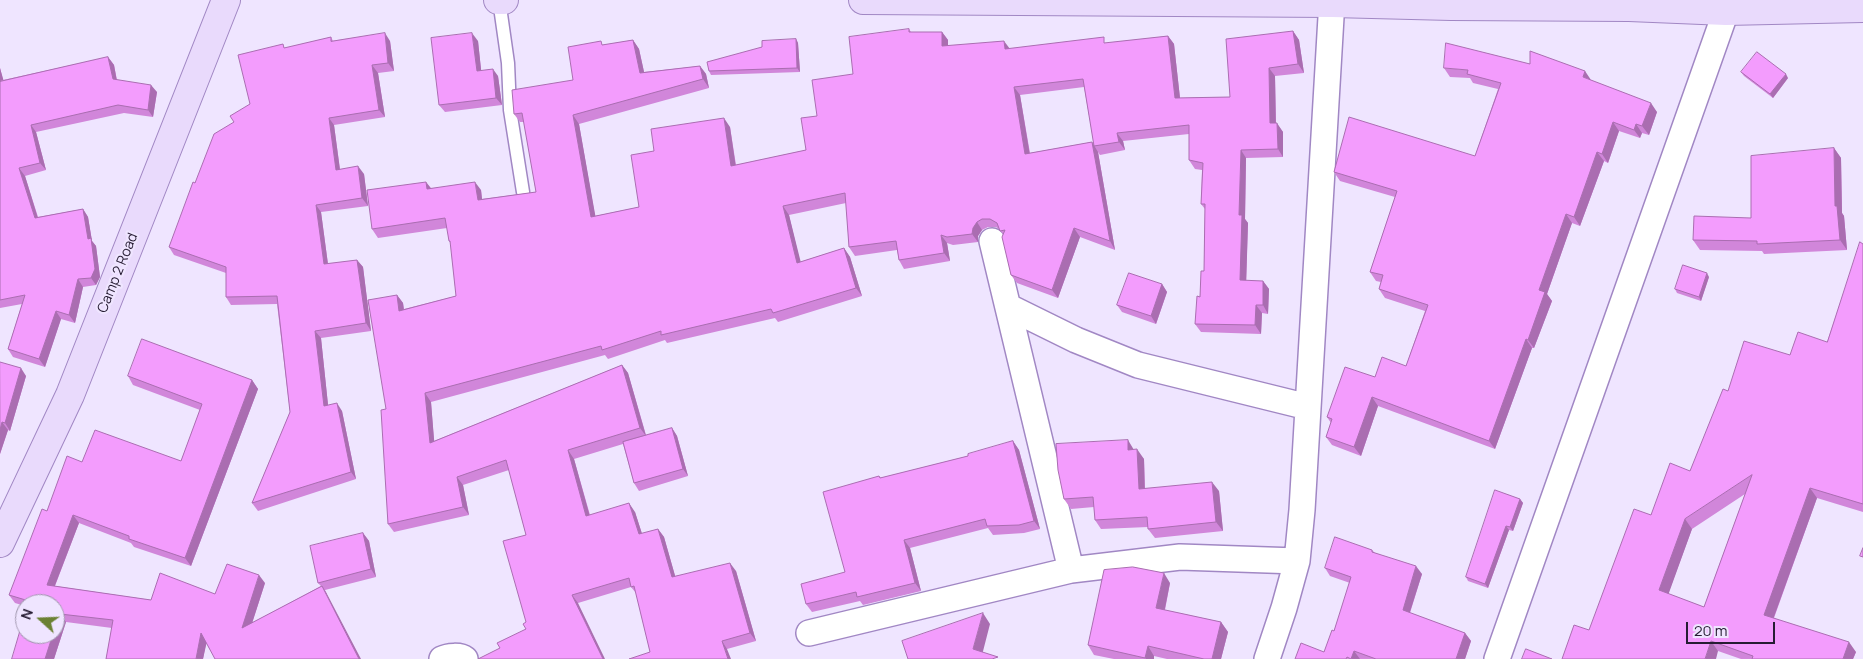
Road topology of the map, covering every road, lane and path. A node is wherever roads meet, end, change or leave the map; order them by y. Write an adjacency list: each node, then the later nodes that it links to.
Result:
1 (226, 0): 12 (main road, Camp 2 Road)
2 (499, 0): 3 (main road); 8 (lane)
3 (504, 0)
4 (863, 0): 5 (main road)
5 (1332, 1): 6 (main road); 11 (street)
6 (1727, 6): 7 (main road); 19 (street)
7 (1863, 8)
8 (522, 192)
9 (992, 241): 10 (street)
10 (1009, 307): 11 (street); 14 (street)
11 (1308, 407): 13 (street)
12 (0, 542)
13 (1297, 561): 14 (street); 18 (street)
14 (1071, 570): 15 (street)
15 (809, 633)
16 (442, 659): 17 (street)
17 (465, 659)
18 (1267, 659)
19 (1497, 659)

